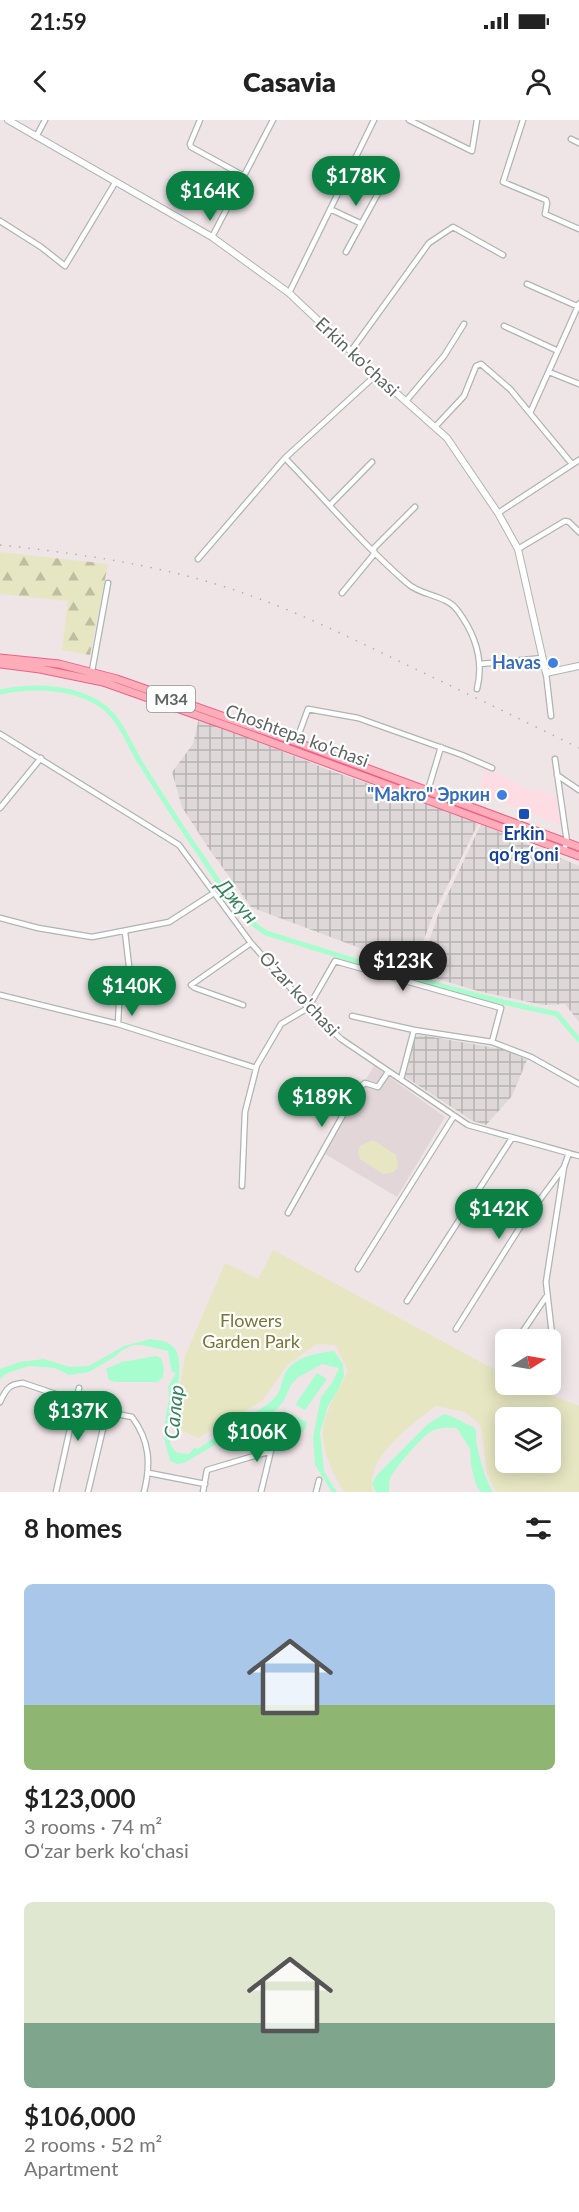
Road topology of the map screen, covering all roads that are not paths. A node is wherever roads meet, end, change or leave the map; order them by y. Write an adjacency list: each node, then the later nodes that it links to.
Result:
1 (8, 120): 9 (main road, Erkin ko'chasi)
2 (45, 120): 9 (street)
3 (200, 120): 13 (street)
4 (273, 120): 13 (street)
5 (374, 120): 15 (street)
6 (409, 120): 7 (street)
7 (477, 120)
8 (523, 120): 18 (street)
9 (36, 137): 14 (main road, Erkin ko'chasi)
10 (571, 140): 11 (street)
11 (579, 143)
12 (388, 175): 17 (street)
13 (244, 176): 19 (street)
14 (116, 183): 16 (street); 19 (main road, Erkin ko'chasi)
15 (330, 209): 17 (street); 23 (street)
16 (0, 221)
17 (360, 224): 20 (street)
18 (579, 229)
19 (212, 237): 23 (main road, Erkin ko'chasi)
20 (346, 252)
21 (503, 255): 27 (street)
22 (526, 284): 24 (street)
23 (289, 293): 27 (main road, Erkin ko'chasi)
24 (579, 306): 28 (street)
25 (464, 324): 32 (street)
26 (504, 326): 28 (street)
27 (351, 351): 30 (main road, Erkin ko'chasi)
28 (558, 351): 29 (street)
29 (549, 372): 31 (street); 33 (street)
30 (376, 375): 32 (main road, Erkin ko'chasi); 35 (street)
31 (579, 384)
32 (406, 401): 34 (main road, Erkin ko'chasi)
33 (530, 413): 34 (street); 38 (street)
34 (435, 427): 41 (main road, Erkin ko'chasi)
35 (285, 458): 39 (street); 45 (street)
36 (579, 460): 38 (street)
37 (372, 462): 39 (street)
38 (572, 464): 41 (street)
39 (330, 505): 44 (street)
40 (415, 507): 44 (street)
41 (498, 513): 43 (main road, Erkin ko'chasi)
42 (579, 532): 43 (street)
43 (518, 549): 49 (main road, Erkin ko'chasi)
44 (375, 553): 47 (street); 51 (street)
45 (198, 559)
46 (108, 583): 53 (street)
47 (342, 593)
48 (0, 658): 53 (main road, Choshtepa ko'chasi / M34)
49 (543, 658): 51 (street); 54 (main road, Erkin ko'chasi)
50 (0, 664): 62 (main road, Choshtepa ko'chasi / M34)
51 (480, 664): 55 (street)
52 (579, 666): 54 (main road)
53 (92, 672): 58 (main road, Choshtepa ko'chasi / M34)
54 (546, 673): 56 (street, Erkin ko'chasi)
55 (477, 688)
56 (551, 716)
57 (0, 734): 60 (street, O'zar ko'chasi)
58 (296, 742): 59 (street); 62 (main road, Choshtepa ko'chasi / M34)
59 (441, 747): 63 (street); 65 (street)
60 (41, 758): 67 (street); 71 (street, O'zar ko'chasi)
61 (555, 759): 64 (street)
62 (337, 761): 65 (main road, Choshtepa ko'chasi / M34); 68 (main road, Choshtepa ko'chasi / M34)
63 (492, 768)
64 (557, 775): 66 (street); 68 (street)
65 (428, 790): 68 (main road, Choshtepa ko'chasi / M34)
66 (579, 790)
67 (0, 808)
68 (566, 845): 69 (main road, Choshtepa ko'chasi / M34); 70 (main road, Choshtepa ko'chasi / M34)
69 (579, 847)
70 (579, 856)
71 (214, 893): 73 (street); 74 (street, O'zar ko'chasi)
72 (0, 918): 73 (street)
73 (125, 932): 79 (street)
74 (251, 943): 76 (street); 77 (street, O'zar ko'chasi)
75 (0, 994): 79 (street)
76 (243, 1005)
77 (308, 1008): 81 (street); 82 (street); 83 (street, O'zar ko'chasi)
78 (352, 1016): 80 (street)
79 (118, 1024): 82 (street)
80 (414, 1030): 81 (street); 84 (street)
81 (492, 1042): 85 (street)
82 (256, 1068): 91 (street)
83 (388, 1072): 84 (street, O'zar ko'chasi); 92 (street)
84 (401, 1079): 86 (street, O'zar ko'chasi)
85 (579, 1084)
86 (454, 1116): 87 (street, O'zar ko'chasi); 93 (street)
87 (512, 1138): 88 (street, O'zar ko'chasi); 95 (street)
88 (569, 1153): 89 (street, O'zar ko'chasi); 90 (street)
89 (579, 1156)
90 (564, 1167): 94 (street); 96 (street)
91 (242, 1186)
92 (288, 1213)
93 (358, 1269)
94 (546, 1296): 97 (street); 98 (street)
95 (407, 1301)
96 (456, 1329)
97 (524, 1329)
98 (550, 1329)
99 (79, 1388): 100 (street)
100 (76, 1401): 101 (street); 107 (street)
101 (0, 1402)
102 (274, 1438): 103 (street)
103 (271, 1451): 106 (street); 111 (street)
104 (149, 1473): 106 (street); 108 (street); 109 (street)
105 (319, 1480): 112 (street)
106 (205, 1484): 110 (street)
107 (56, 1492)
108 (88, 1492)
109 (144, 1492)
110 (203, 1492)
111 (261, 1492)
112 (316, 1492)

